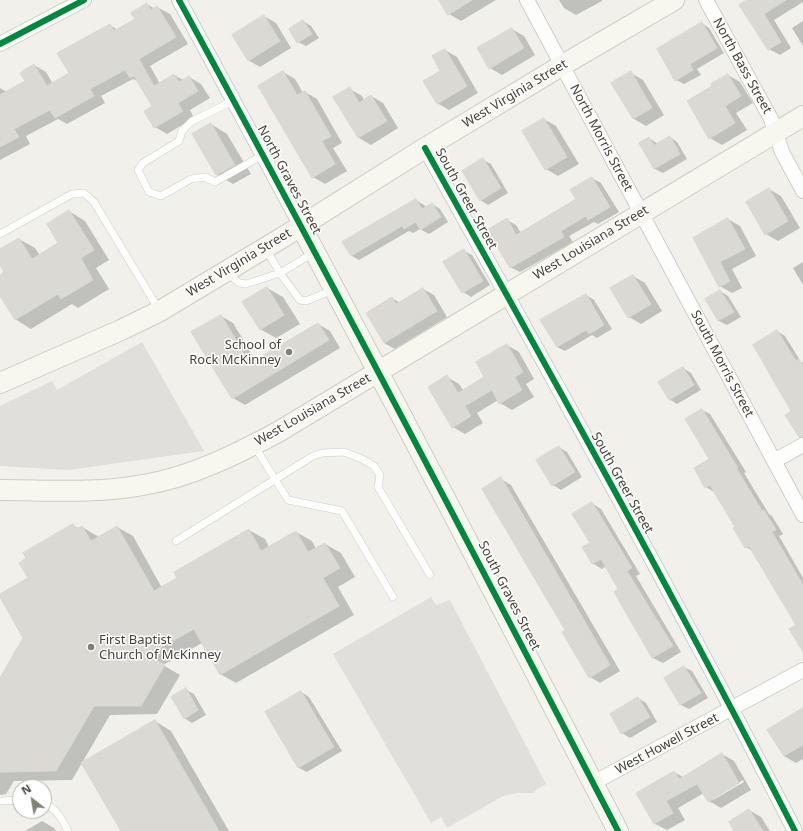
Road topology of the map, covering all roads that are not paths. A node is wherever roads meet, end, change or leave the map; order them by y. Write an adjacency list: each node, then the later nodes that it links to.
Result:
1 (84, 0): 6 (street)
2 (179, 0): 8 (street, North Graves Street)
3 (526, 0): 7 (street, North Morris Street)
4 (674, 0): 7 (main road, West Virginia Street)
5 (706, 0): 10 (street, North Bass Street)
6 (0, 44)
7 (561, 66): 11 (main road, West Virginia Street); 14 (street, North Morris Street)
8 (234, 101): 12 (street, North Graves Street); 12 (lane)
9 (803, 116): 10 (main road, West Louisiana Street)
10 (775, 133): 13 (street, North Bass Street); 14 (main road, West Louisiana Street)
11 (425, 148): 15 (main road, West Virginia Street); 22 (street, South Greer Street)
12 (262, 155): 15 (street, North Graves Street)
13 (803, 191)
14 (641, 213): 22 (main road, West Louisiana Street); 28 (street, South Morris Street)
15 (301, 226): 17 (main road, West Virginia Street); 18 (main road, North Graves Street)
16 (0, 234): 23 (lane)
17 (265, 248): 19 (main road, West Virginia Street); 20 (lane)
18 (315, 252): 20 (lane); 21 (main road, North Graves Street)
19 (226, 271): 20 (lane); 23 (main road, West Virginia Street)
20 (280, 273): 21 (lane)
21 (335, 290): 24 (main road, North Graves Street)
22 (507, 295): 24 (main road, West Louisiana Street); 36 (street, South Greer Street)
23 (160, 311): 25 (main road, West Virginia Street)
24 (378, 372): 26 (main road, West Louisiana Street); 37 (main road, South Graves Street)
25 (0, 383)
26 (254, 445): 29 (lane); 30 (main road, West Louisiana Street)
27 (803, 445): 28 (street)
28 (774, 462): 31 (street, South Morris Street)
29 (275, 480): 32 (lane); 33 (lane); 34 (lane)
30 (0, 490)
31 (803, 515)
32 (176, 541)
33 (430, 575)
34 (393, 597)
35 (803, 670): 36 (street, West Howell Street)
36 (732, 709): 37 (street, West Howell Street); 43 (street, South Greer Street)
37 (593, 782): 42 (main road, South Graves Street)
38 (12, 800): 39 (lane)
39 (0, 801)
40 (52, 809): 41 (lane)
41 (68, 831)
42 (618, 831)
43 (795, 831)

